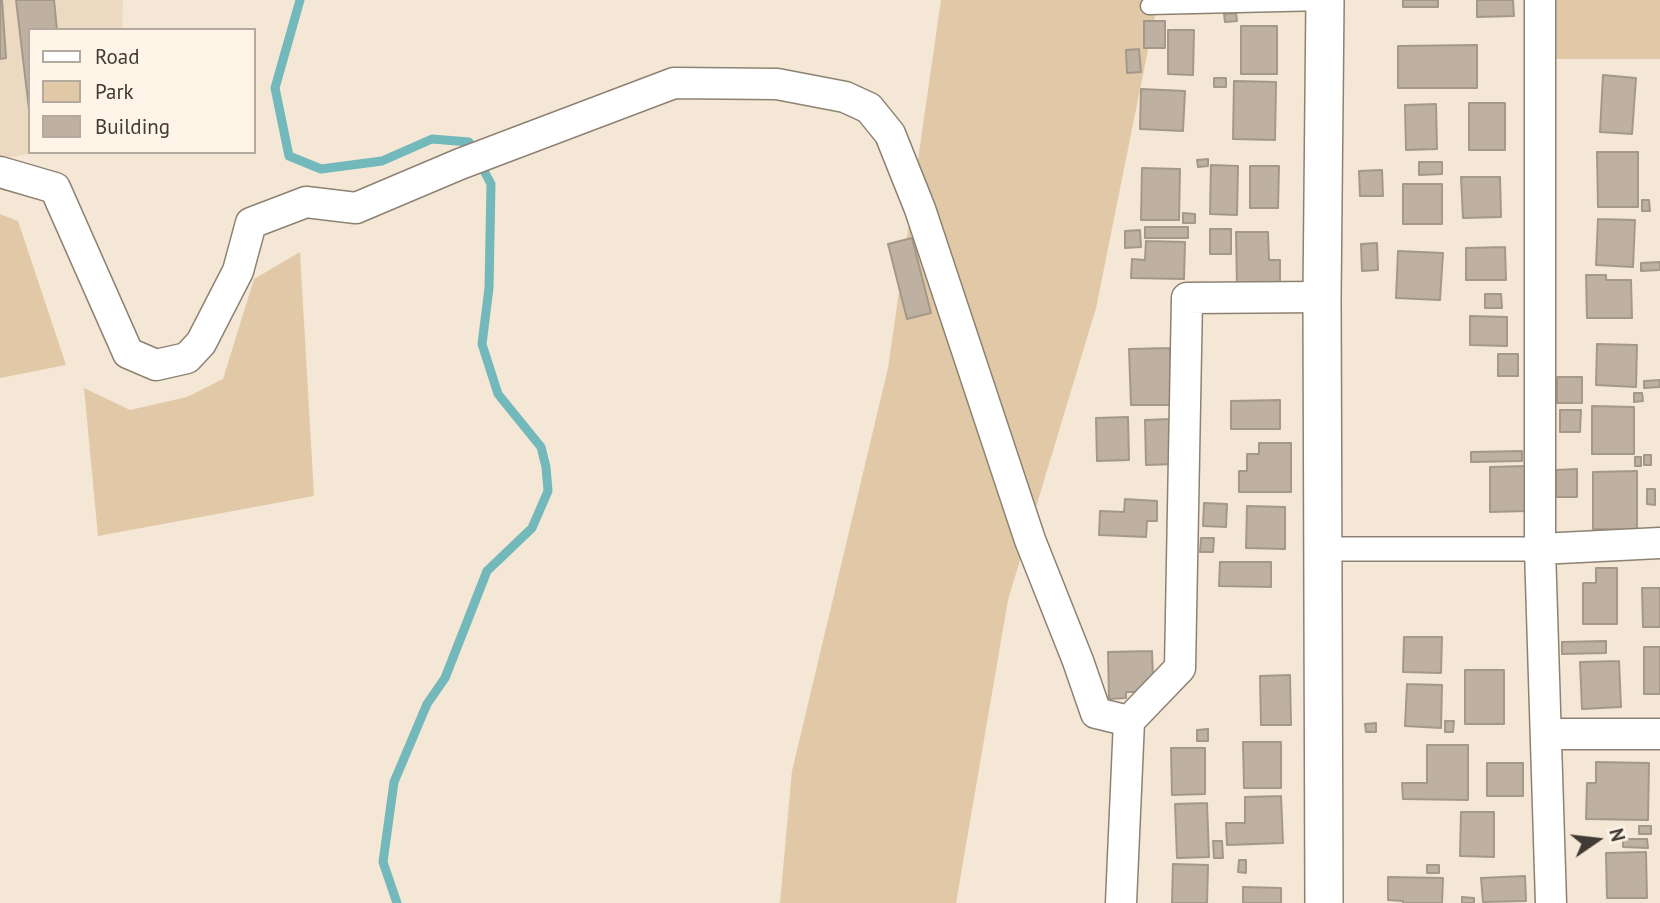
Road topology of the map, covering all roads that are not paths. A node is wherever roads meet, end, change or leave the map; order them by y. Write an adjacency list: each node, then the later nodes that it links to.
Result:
1 (1540, 0): 8 (street)
2 (1325, 1): 3 (lane); 5 (street)
3 (1149, 6)
4 (0, 173): 9 (street)
5 (1322, 297): 7 (street); 9 (street)
6 (1660, 543): 8 (street)
7 (1325, 549): 8 (street); 13 (street)
8 (1540, 549): 10 (street)
9 (1129, 721): 12 (street)
10 (1547, 734): 11 (street); 14 (street)
11 (1660, 734)
12 (1121, 903)
13 (1324, 903)
14 (1551, 903)

